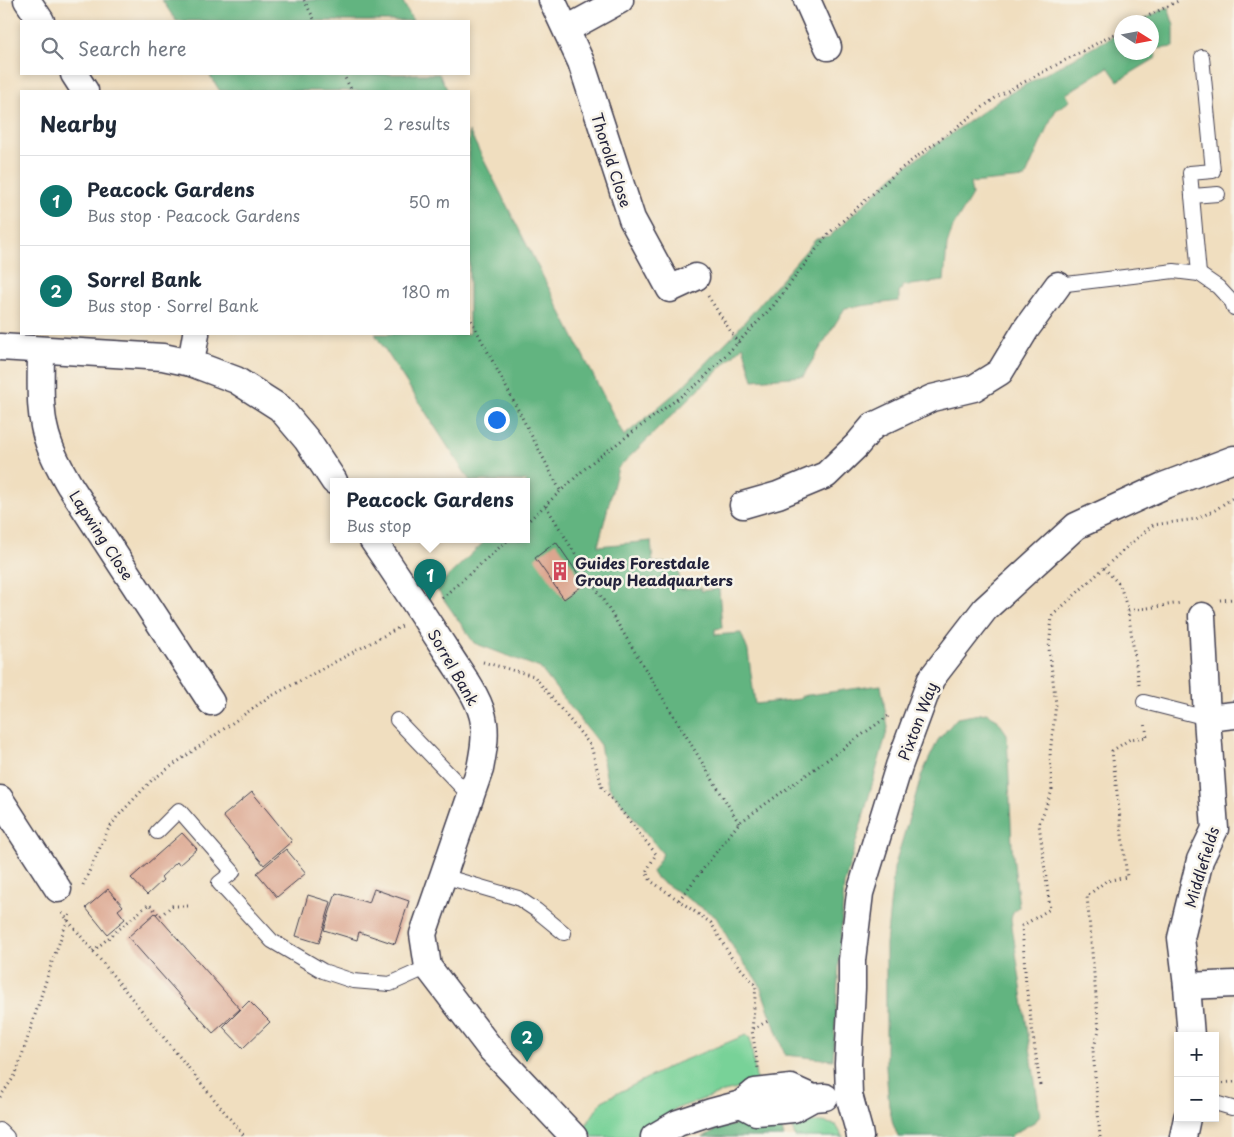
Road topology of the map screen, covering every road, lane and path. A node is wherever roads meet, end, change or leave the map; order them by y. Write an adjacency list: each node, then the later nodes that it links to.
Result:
1 (27, 0): 8 (street)
2 (304, 0): 9 (path)
3 (552, 0): 10 (street, Thorold Close)
4 (620, 0): 10 (street)
5 (808, 0): 12 (street)
6 (1180, 0): 7 (path)
7 (1150, 15)
8 (39, 20)
9 (314, 20)
10 (566, 29): 21 (street, Thorold Close)
11 (1114, 34): 26 (path)
12 (828, 47)
13 (1202, 57): 19 (lane)
14 (75, 75): 16 (street)
15 (344, 75): 17 (path)
16 (84, 90)
17 (351, 90)
18 (1218, 194): 19 (lane)
19 (1192, 196): 20 (lane)
20 (1199, 274): 22 (lane); 23 (lane)
21 (696, 277): 26 (path)
22 (1058, 285): 34 (street)
23 (1234, 308)
24 (470, 318): 32 (path)
25 (196, 335): 29 (street)
26 (738, 343): 32 (path)
27 (0, 347): 28 (street)
28 (41, 350): 29 (street); 44 (street, Lapwing Close)
29 (191, 363): 31 (street)
30 (1234, 459): 71 (street, Pixton Way)
31 (332, 478)
32 (561, 492): 35 (path)
33 (1234, 497): 39 (path)
34 (743, 505)
35 (546, 506): 36 (path); 52 (path)
36 (530, 520)
37 (375, 543): 41 (street, Sorrel Bank)
38 (504, 543): 41 (path)
39 (1104, 568): 40 (path); 70 (path)
40 (1128, 611): 42 (path); 45 (path)
41 (422, 613): 43 (street, Sorrel Bank); 55 (path)
42 (1202, 616): 48 (street, Middlefields)
43 (455, 666): 50 (street, Sorrel Bank); 56 (path)
44 (211, 702)
45 (1144, 702): 48 (lane); 82 (path)
46 (896, 710): 52 (path)
47 (1234, 715): 48 (street)
48 (1207, 718): 63 (street, Middlefields)
49 (397, 720): 50 (lane)
50 (470, 796): 54 (street, Sorrel Bank)
51 (0, 799): 55 (street)
52 (739, 823): 56 (path)
53 (157, 832): 61 (lane)
54 (443, 876): 59 (lane); 61 (street, Sorrel Bank)
55 (70, 897): 58 (path); 58 (path)
56 (679, 900): 65 (path)
57 (192, 906): 60 (path)
58 (67, 920): 60 (path); 72 (path)
59 (564, 932)
60 (93, 951): 78 (path)
61 (428, 967): 79 (street, Sorrel Bank)
62 (1234, 984): 63 (street)
63 (1187, 986): 66 (street, Middlefields)
64 (768, 1021): 65 (path)
65 (752, 1030): 67 (path)
66 (1191, 1032)
67 (759, 1074)
68 (1234, 1082): 69 (path)
69 (1219, 1083)
70 (1040, 1085)
71 (849, 1095): 80 (street); 81 (street, Pixton Way)
72 (0, 1096)
73 (1219, 1104): 74 (lane)
74 (1232, 1108)
75 (1186, 1122): 83 (street)
76 (0, 1130): 77 (lane)
77 (7, 1137)
78 (245, 1137)
79 (574, 1137)
80 (654, 1137)
81 (860, 1137)
82 (1100, 1137)
83 (1183, 1137)

